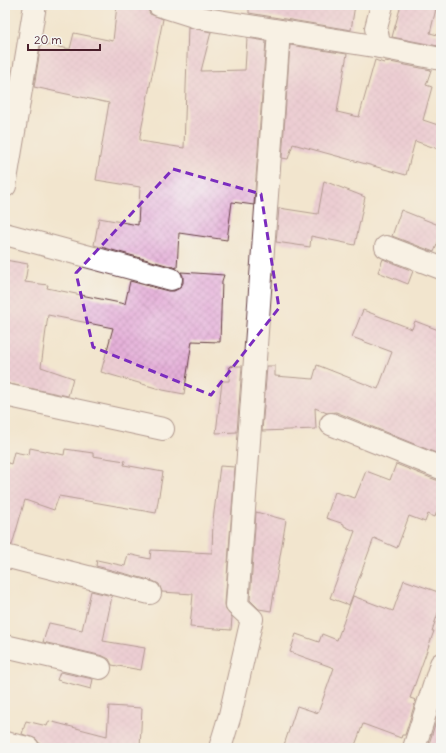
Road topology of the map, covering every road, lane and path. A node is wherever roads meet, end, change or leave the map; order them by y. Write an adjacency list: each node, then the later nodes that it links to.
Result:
1 (35, 5): 7 (street)
2 (159, 5): 4 (street)
3 (382, 5): 5 (street)
4 (280, 31): 5 (street); 23 (street)
5 (380, 47): 6 (street)
6 (441, 59)
7 (5, 186)
8 (5, 234): 11 (street)
9 (386, 247): 10 (street)
10 (441, 268)
11 (171, 279)
12 (5, 395): 14 (street)
13 (331, 424): 15 (street)
14 (163, 429)
15 (441, 468)
16 (5, 556): 17 (street)
17 (150, 593)
18 (5, 646): 20 (street)
19 (441, 664): 24 (street)
20 (100, 668)
21 (5, 743): 22 (street)
22 (28, 748)
23 (220, 748)
24 (414, 748)

